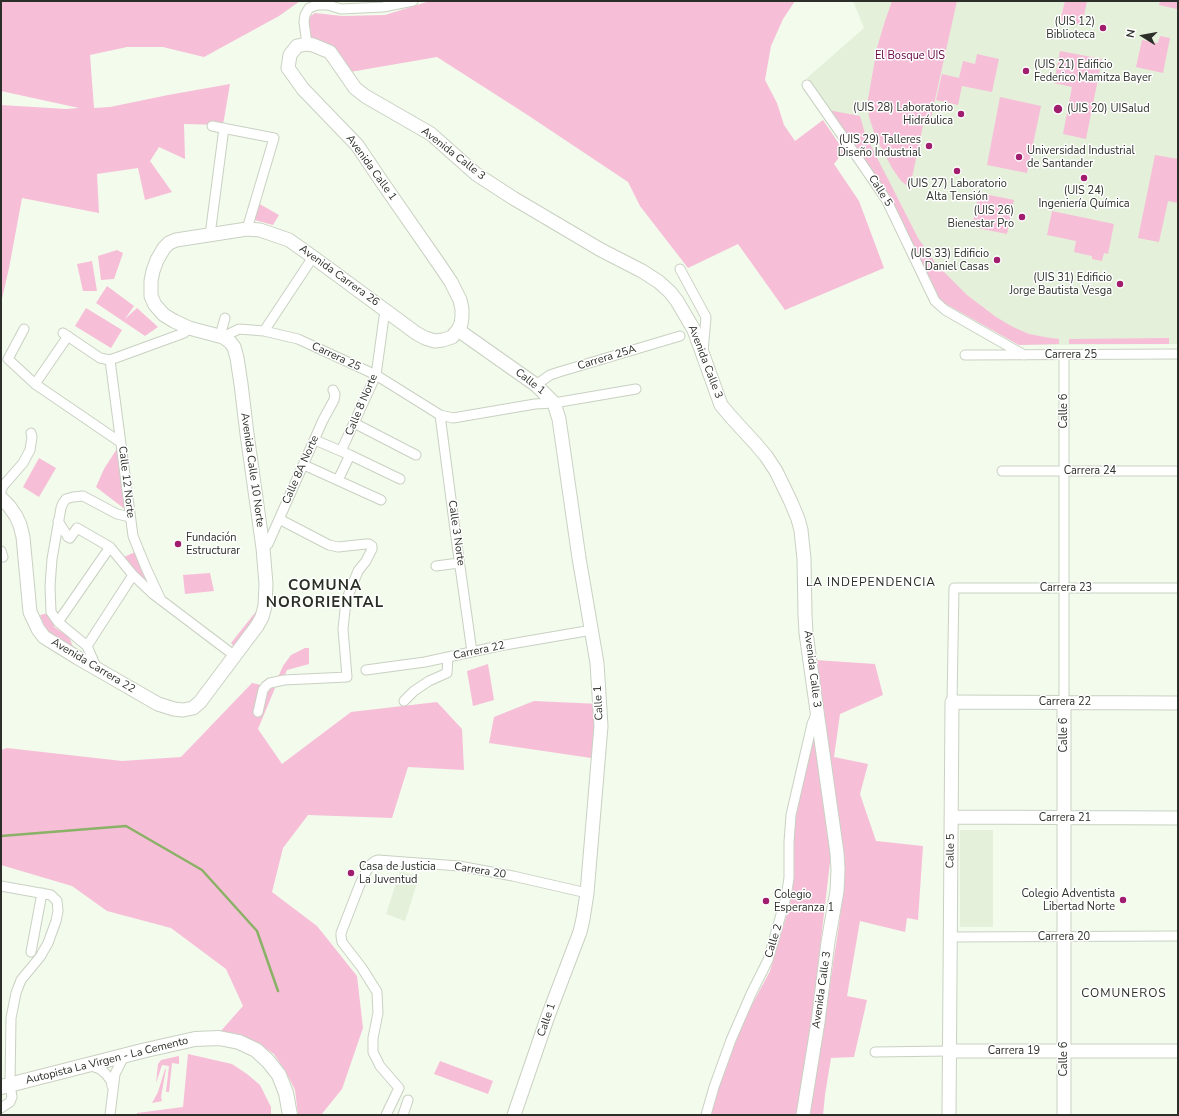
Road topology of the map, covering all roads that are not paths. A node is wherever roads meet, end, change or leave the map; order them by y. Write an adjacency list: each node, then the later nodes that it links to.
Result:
1 (414, 1): 2 (street)
2 (307, 44): 14 (street, Avenida Calle 1); 19 (street, Avenida Calle 3)
3 (806, 84): 21 (street, Calle 5)
4 (212, 126): 5 (street)
5 (224, 128): 6 (street); 7 (street)
6 (247, 229): 7 (street, Avenida Carrera 26); 8 (street, Avenida Carrera 26)
7 (210, 235): 12 (street, Avenida Carrera 26)
8 (313, 256): 10 (street, Avenida Carrera 26); 15 (street)
9 (680, 269): 19 (street)
10 (385, 310): 14 (street, Avenida Carrera 26); 24 (street, Calle 8 Norte)
11 (225, 318): 17 (street)
12 (189, 328): 17 (street); 23 (street)
13 (24, 329): 25 (street)
14 (458, 330): 26 (street, Calle 1)
15 (264, 331): 17 (street, Carrera 25); 24 (street, Carrera 25)
16 (680, 336): 26 (street, Carrera 25A)
17 (222, 337): 51 (street, Avenida Calle 10 Norte)
18 (1178, 354): 22 (street, Carrera 25)
19 (703, 355): 72 (street, Avenida Calle 3)
20 (965, 355): 21 (street, Carrera 25)
21 (1024, 355): 22 (street, Carrera 25)
22 (1064, 355): 40 (street, Calle 6)
23 (110, 360): 25 (street); 34 (street, Calle 12 Norte)
24 (376, 375): 30 (street, Carrera 25); 31 (street, Calle 8 Norte)
25 (35, 384): 34 (street)
26 (536, 385): 29 (street, Calle 1)
27 (636, 389): 29 (street)
28 (333, 390): 33 (street, Calle 8A Norte)
29 (554, 403): 30 (street); 60 (street, Calle 1)
30 (440, 415): 52 (street, Calle 3 Norte)
31 (354, 423): 35 (street, Calle 8 Norte); 37 (street)
32 (31, 433): 44 (street)
33 (315, 440): 35 (street); 38 (street, Calle 8A Norte)
34 (120, 442): 47 (street, Calle 12 Norte)
35 (341, 451): 36 (street)
36 (350, 455): 42 (street); 43 (street)
37 (416, 455)
38 (304, 465): 43 (street); 48 (street, Calle 8A Norte)
39 (1002, 471): 40 (street, Carrera 24)
40 (1065, 471): 41 (street, Carrera 24); 56 (street, Calle 6)
41 (1178, 471)
42 (400, 479)
43 (338, 480): 46 (street)
44 (1, 492)
45 (1, 498): 65 (street, Avenida Carrera 22)
46 (381, 500)
47 (130, 517): 49 (street); 58 (street, Calle 12 Norte)
48 (279, 519): 51 (street, Calle 8A Norte); 73 (street)
49 (58, 521): 50 (street); 59 (street)
50 (110, 547): 54 (street); 59 (street)
51 (263, 548): 63 (street, Avenida Calle 10 Norte)
52 (460, 563): 53 (street); 62 (street, Calle 3 Norte)
53 (436, 566)
54 (134, 575): 58 (street); 61 (street)
55 (954, 588): 56 (street, Carrera 23); 68 (street, Calle 5)
56 (1064, 588): 57 (street, Carrera 23); 69 (street, Calle 6)
57 (1178, 588)
58 (161, 600): 63 (street)
59 (58, 622): 61 (street)
60 (592, 630): 62 (street, Carrera 22); 78 (street, Calle 1)
61 (87, 646): 65 (street)
62 (472, 652): 64 (street, Carrera 22)
63 (235, 656): 71 (street, Avenida Calle 10 Norte)
64 (448, 657): 66 (street, Carrera 22); 67 (street)
65 (97, 669): 71 (street, Avenida Carrera 22)
66 (366, 670)
67 (404, 700)
68 (952, 702): 69 (street, Carrera 22); 74 (street, Calle 5)
69 (1064, 702): 70 (street, Carrera 22); 75 (street, Calle 6)
70 (1178, 703)
71 (193, 708)
72 (817, 711): 99 (street, Calle 2); 100 (street, Avenida Calle 3)
73 (258, 712)
74 (951, 817): 75 (street, Carrera 21); 81 (street, Calle 5)
75 (1064, 818): 76 (street, Carrera 21); 82 (street, Calle 6)
76 (1178, 818)
77 (1, 886): 79 (street)
78 (587, 893): 96 (street, Carrera 20); 98 (street, Calle 1)
79 (47, 894): 83 (street); 90 (street)
80 (1178, 936): 82 (street, Carrera 20)
81 (950, 937): 82 (street, Carrera 20); 84 (street, Calle 5)
82 (1064, 937): 85 (street, Calle 6)
83 (31, 952)
84 (949, 1051): 85 (street, Carrera 19); 86 (street, Carrera 19); 101 (street, Calle 5)
85 (1064, 1051): 87 (street, Carrera 19); 102 (street, Calle 6)
86 (875, 1052)
87 (1178, 1052)
88 (127, 1055): 89 (main road, Autopista La Virgen - La Cemento); 91 (street); 95 (main road, Autopista La Virgen - La Cemento)
89 (83, 1065): 90 (main road, Autopista La Virgen - La Cemento); 91 (street)
90 (6, 1086): 93 (street)
91 (113, 1089): 94 (street)
92 (408, 1100): 97 (street)
93 (1, 1108)
94 (110, 1115)
95 (290, 1115)
96 (386, 1115)
97 (402, 1115)
98 (514, 1115)
99 (706, 1115)
100 (803, 1115)
101 (949, 1115)
102 (1064, 1115)

